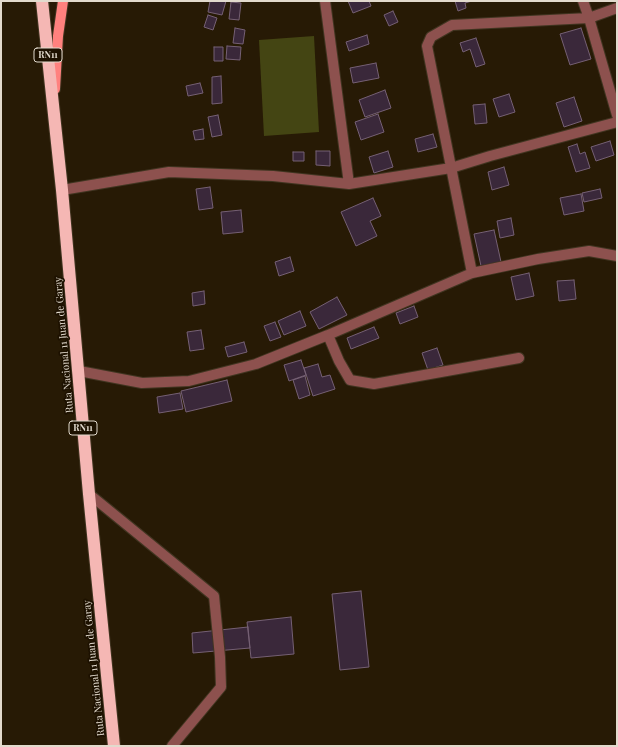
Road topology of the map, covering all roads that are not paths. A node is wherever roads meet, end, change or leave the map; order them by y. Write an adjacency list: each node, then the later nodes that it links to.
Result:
1 (42, 1): 7 (highway, RN11)
2 (63, 1): 7 (main road)
3 (325, 1): 11 (street)
4 (583, 1): 6 (street)
5 (617, 8): 6 (street)
6 (589, 18): 8 (street); 10 (street)
7 (54, 110): 12 (highway, Ruta Nacional 11 Juan de Garay / RN11)
8 (617, 115)
9 (617, 122): 10 (street)
10 (451, 168): 11 (street); 14 (street)
11 (349, 184): 12 (street)
12 (62, 190): 17 (highway, Ruta Nacional 11 Juan de Garay / RN11)
13 (617, 256): 14 (street)
14 (472, 273): 15 (street)
15 (328, 335): 16 (street); 17 (street)
16 (520, 358)
17 (79, 371): 18 (highway, Ruta Nacional 11 Juan de Garay / RN11)
18 (89, 494): 19 (highway, Ruta Nacional 11 Juan de Garay / RN11); 20 (street)
19 (114, 746)
20 (172, 746)

